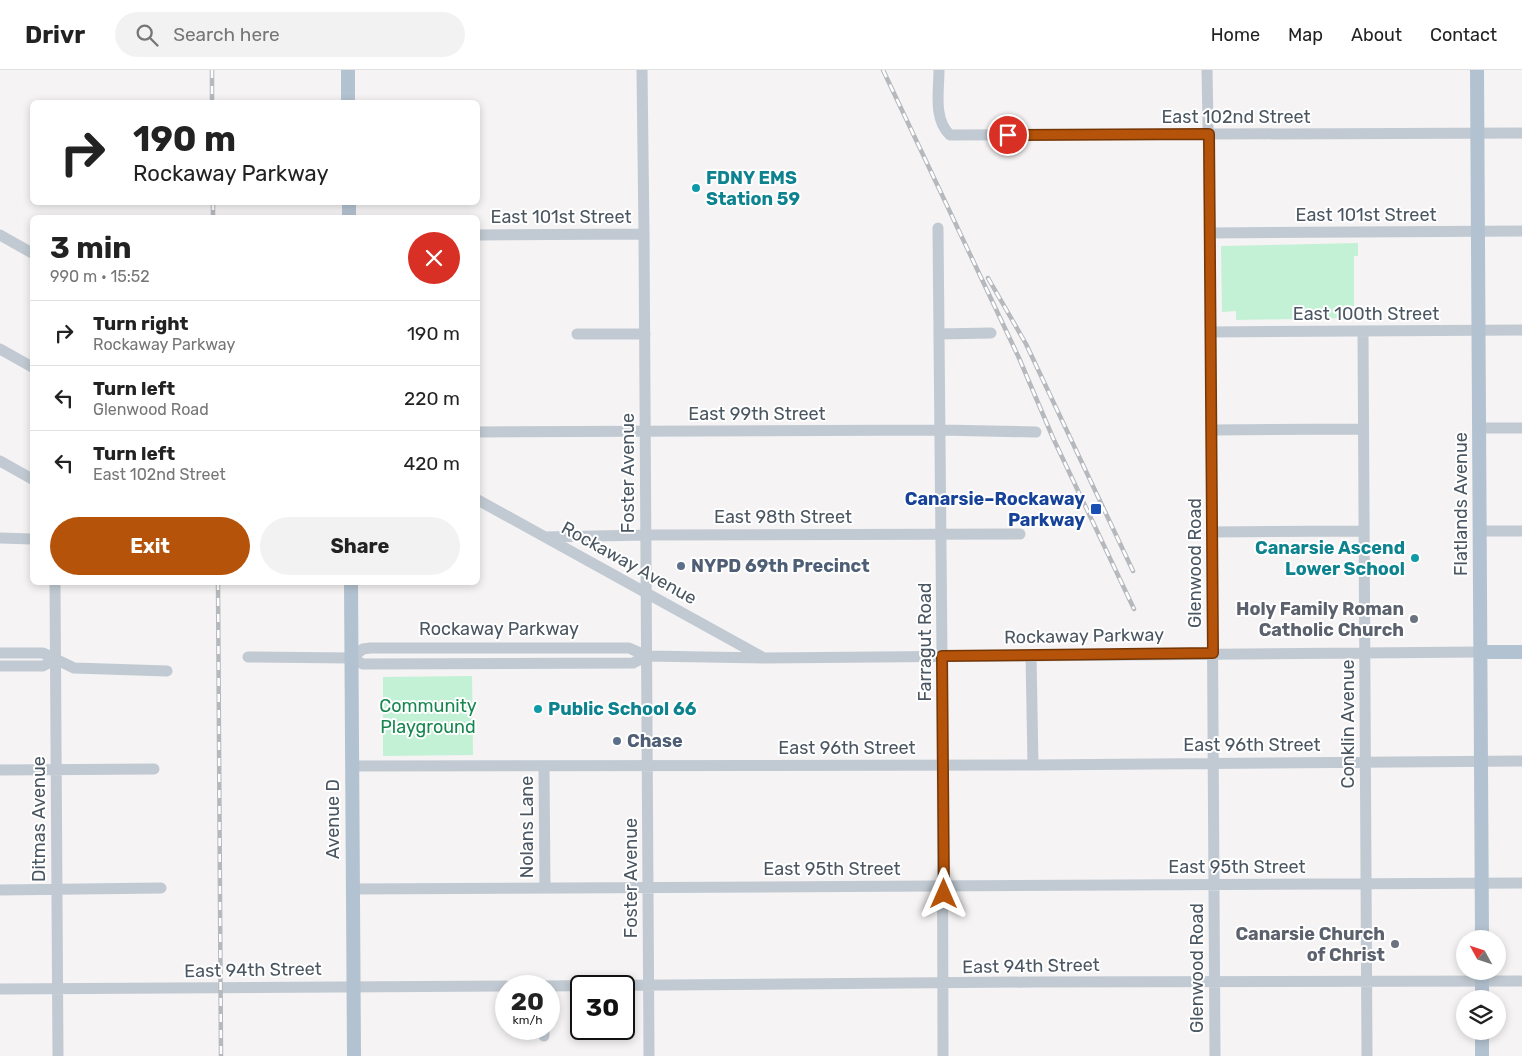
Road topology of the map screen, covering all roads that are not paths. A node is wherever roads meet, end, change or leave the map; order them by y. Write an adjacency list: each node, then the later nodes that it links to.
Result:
1 (348, 70): 6 (main road)
2 (642, 70): 14 (street, Foster Avenue)
3 (939, 70): 9 (street, East 102nd Street)
4 (1207, 70): 9 (street, Glenwood Road)
5 (1477, 70): 7 (main road, Flatlands Avenue)
6 (348, 100)
7 (1477, 133): 8 (street, East 102nd Street); 9 (street, East 102nd Street); 11 (main road, Flatlands Avenue)
8 (1522, 133)
9 (1209, 134): 13 (street, Glenwood Road)
10 (938, 228): 24 (street, Farragut Road)
11 (1478, 231): 12 (street, East 101st Street); 13 (street, East 101st Street); 20 (main road, Flatlands Avenue)
12 (1522, 231)
13 (1210, 233): 21 (street, Glenwood Road)
14 (644, 234): 16 (street, East 101st Street); 23 (street, Foster Avenue)
15 (0, 235): 17 (street)
16 (480, 235)
17 (30, 252)
18 (1522, 330): 20 (street, East 100th Street)
19 (1363, 331): 20 (street, East 100th Street); 21 (street, East 100th Street); 30 (street, Conklin Avenue)
20 (1478, 331): 28 (main road, Flatlands Avenue)
21 (1211, 332): 32 (street, Glenwood Road)
22 (577, 334): 23 (street)
23 (645, 334): 34 (street, Foster Avenue)
24 (939, 334): 25 (street); 31 (street, Farragut Road)
25 (991, 334)
26 (0, 349): 27 (street)
27 (30, 366)
28 (1479, 428): 29 (street); 40 (main road, Flatlands Avenue)
29 (1522, 428)
30 (1363, 429): 32 (street); 39 (street, Conklin Avenue)
31 (940, 430): 34 (street, East 99th Street); 35 (street, East 99th Street); 43 (street, Farragut Road)
32 (1212, 430): 42 (street, Glenwood Road)
33 (480, 432): 34 (street, East 99th Street)
34 (645, 432): 45 (street, Foster Avenue)
35 (1036, 432)
36 (0, 462): 37 (street)
37 (30, 478)
38 (480, 501): 46 (street, Rockaway Avenue)
39 (1364, 531): 42 (street); 52 (street, Conklin Avenue)
40 (1480, 531): 41 (street); 53 (main road, Flatlands Avenue)
41 (1522, 531)
42 (1212, 532): 56 (street, Glenwood Road)
43 (942, 534): 44 (street, East 98th Street); 45 (street, East 98th Street); 59 (street, Farragut Road)
44 (1020, 534)
45 (646, 535): 46 (street, East 98th Street); 51 (street, Foster Avenue)
46 (545, 537): 51 (street, Rockaway Avenue)
47 (0, 538): 48 (street)
48 (30, 539)
49 (55, 585): 63 (street, Ditmas Avenue)
50 (352, 585): 61 (main road, Avenue D)
51 (646, 593): 58 (street, Foster Avenue); 62 (street, Rockaway Avenue)
52 (1365, 652): 53 (street, Rockaway Parkway); 56 (street, Rockaway Parkway); 67 (street, Conklin Avenue)
53 (1480, 652): 54 (main road, Rockaway Parkway); 68 (main road, Flatlands Avenue)
54 (1522, 652)
55 (0, 653): 63 (street)
56 (1213, 653): 57 (street, Rockaway Parkway); 69 (street, Glenwood Road)
57 (1031, 655): 59 (street, Rockaway Parkway); 71 (street)
58 (646, 656): 61 (street, Rockaway Parkway); 62 (street, Rockaway Parkway); 73 (street, Foster Avenue)
59 (942, 656): 62 (street, Rockaway Parkway); 70 (street, Farragut Road)
60 (248, 657): 61 (street, Rockaway Parkway)
61 (351, 658): 72 (main road, Avenue D)
62 (764, 658)
63 (56, 659): 64 (street); 65 (street); 76 (street, Ditmas Avenue)
64 (0, 666)
65 (167, 671)
66 (1522, 761): 68 (street, East 96th Street)
67 (1365, 762): 68 (street, East 96th Street); 69 (street, East 96th Street); 81 (street, Conklin Avenue)
68 (1481, 762): 78 (main road, Flatlands Avenue)
69 (1213, 763): 71 (street, East 96th Street); 80 (street, Glenwood Road)
70 (943, 764): 71 (street, East 96th Street); 73 (street, East 96th Street); 82 (street, Farragut Road)
71 (1032, 765)
72 (352, 766): 74 (street, East 96th Street); 85 (main road, Avenue D)
73 (648, 766): 74 (street, East 96th Street); 83 (street, Foster Avenue)
74 (544, 767): 86 (street, Nolans Lane)
75 (154, 768): 76 (street)
76 (56, 769): 77 (street); 88 (street, Ditmas Avenue)
77 (0, 770)
78 (1481, 883): 79 (street, East 95th Street); 81 (street, East 95th Street); 89 (main road, Flatlands Avenue)
79 (1522, 883)
80 (1214, 884): 81 (street, East 95th Street); 82 (street, East 95th Street); 94 (street, Glenwood Road)
81 (1366, 884): 93 (street, Conklin Avenue)
82 (944, 886): 83 (street, East 95th Street); 95 (street, Farragut Road)
83 (648, 887): 86 (street, East 95th Street); 98 (street, Foster Avenue)
84 (161, 888): 88 (street)
85 (352, 888): 86 (street, East 95th Street); 99 (main road, Avenue D)
86 (544, 888)
87 (0, 890): 88 (street)
88 (58, 890): 101 (street, Ditmas Avenue)
89 (1482, 930)
90 (1456, 977): 93 (street, East 94th Street)
91 (1506, 979): 92 (street, East 94th Street)
92 (1522, 981)
93 (1366, 982): 94 (street, East 94th Street); 108 (street, Conklin Avenue)
94 (1215, 983): 95 (street, East 94th Street); 107 (street, Glenwood Road)
95 (944, 984): 98 (street, East 94th Street); 106 (street, Farragut Road)
96 (495, 986): 99 (street, East 94th Street)
97 (560, 986): 98 (street, East 94th Street)
98 (649, 986): 105 (street, Foster Avenue)
99 (353, 987): 101 (street, East 94th Street); 104 (main road, Avenue D)
100 (0, 989): 101 (street, East 94th Street)
101 (58, 989): 103 (street, Ditmas Avenue)
102 (1482, 1040): 109 (main road)
103 (58, 1056)
104 (354, 1056)
105 (649, 1056)
106 (943, 1056)
107 (1215, 1056)
108 (1367, 1056)
109 (1482, 1056)

